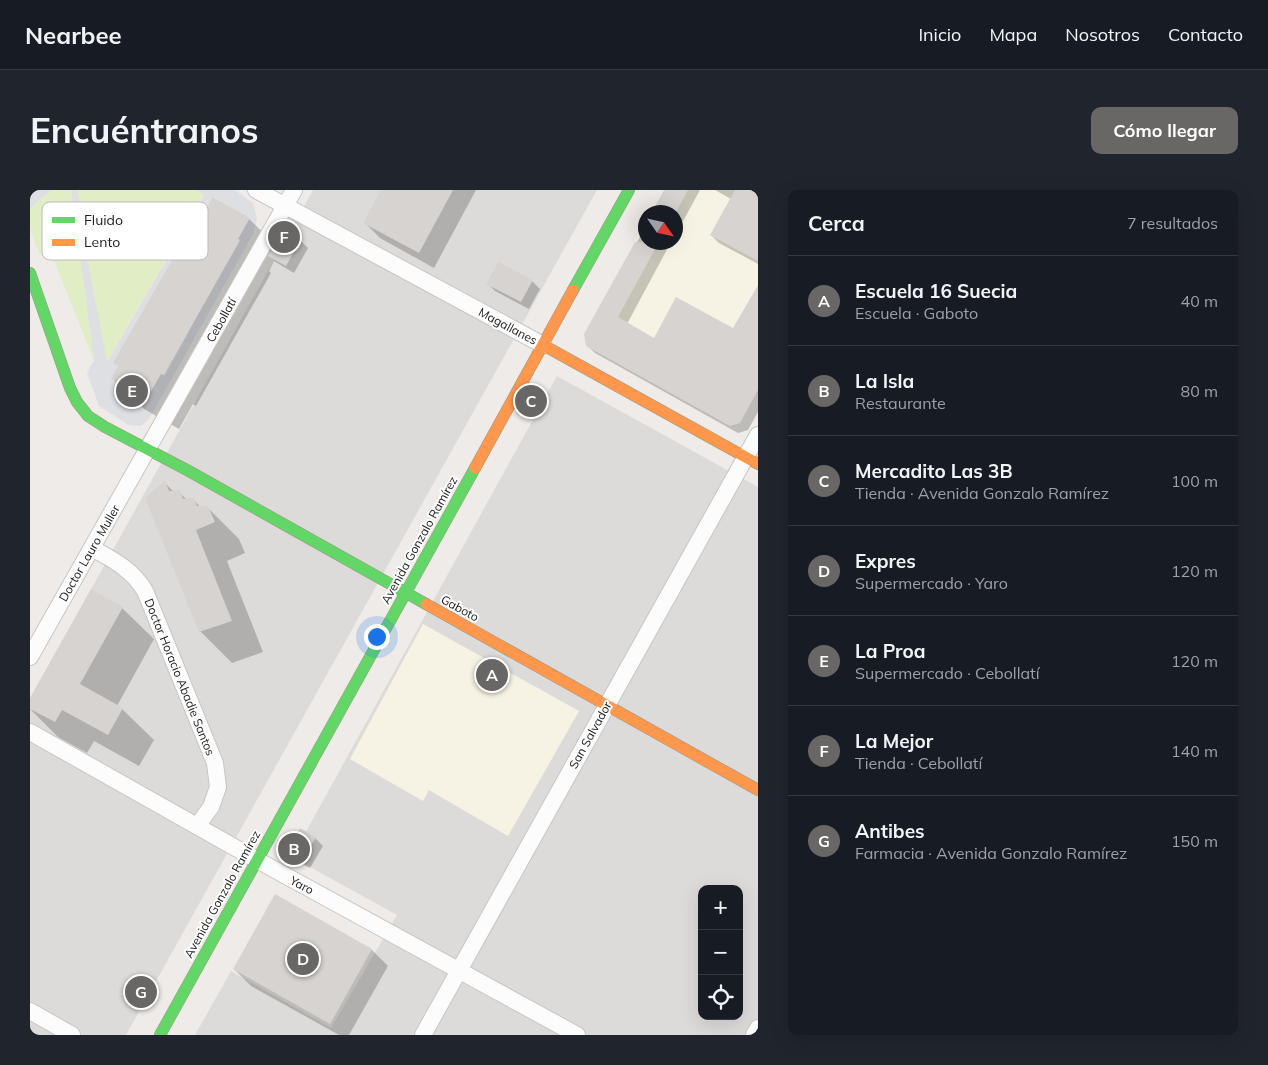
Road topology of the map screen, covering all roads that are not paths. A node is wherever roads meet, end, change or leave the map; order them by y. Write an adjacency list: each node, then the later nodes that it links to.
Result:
1 (256, 190): 4 (street, Magallanes)
2 (294, 190): 4 (street, Cebollatí)
3 (629, 190): 6 (street, Avenida Gonzalo Ramírez)
4 (284, 206): 6 (street, Magallanes); 8 (street, Cebollatí)
5 (30, 273): 8 (street)
6 (543, 345): 9 (street, Magallanes); 11 (street, Avenida Gonzalo Ramírez)
7 (758, 435): 9 (street, San Salvador)
8 (148, 450): 10 (street, Doctor Lauro Muller); 11 (street, Gaboto)
9 (752, 461): 13 (street, San Salvador)
10 (92, 548): 12 (street, Doctor Lauro Muller); 16 (street, Doctor Horacio Abadie Santos)
11 (406, 593): 13 (street, Gaboto); 17 (street, Avenida Gonzalo Ramírez)
12 (30, 657)
13 (607, 706): 15 (street, Gaboto); 18 (street, San Salvador)
14 (30, 732): 16 (street, Yaro)
15 (758, 790)
16 (197, 826): 17 (street, Yaro)
17 (256, 860): 18 (street, Yaro); 22 (street, Avenida Gonzalo Ramírez)
18 (459, 970): 23 (street, San Salvador); 24 (street, Yaro)
19 (30, 1011): 21 (street)
20 (758, 1028): 25 (street)
21 (72, 1035)
22 (160, 1035)
23 (423, 1035)
24 (577, 1035)
25 (754, 1035)

